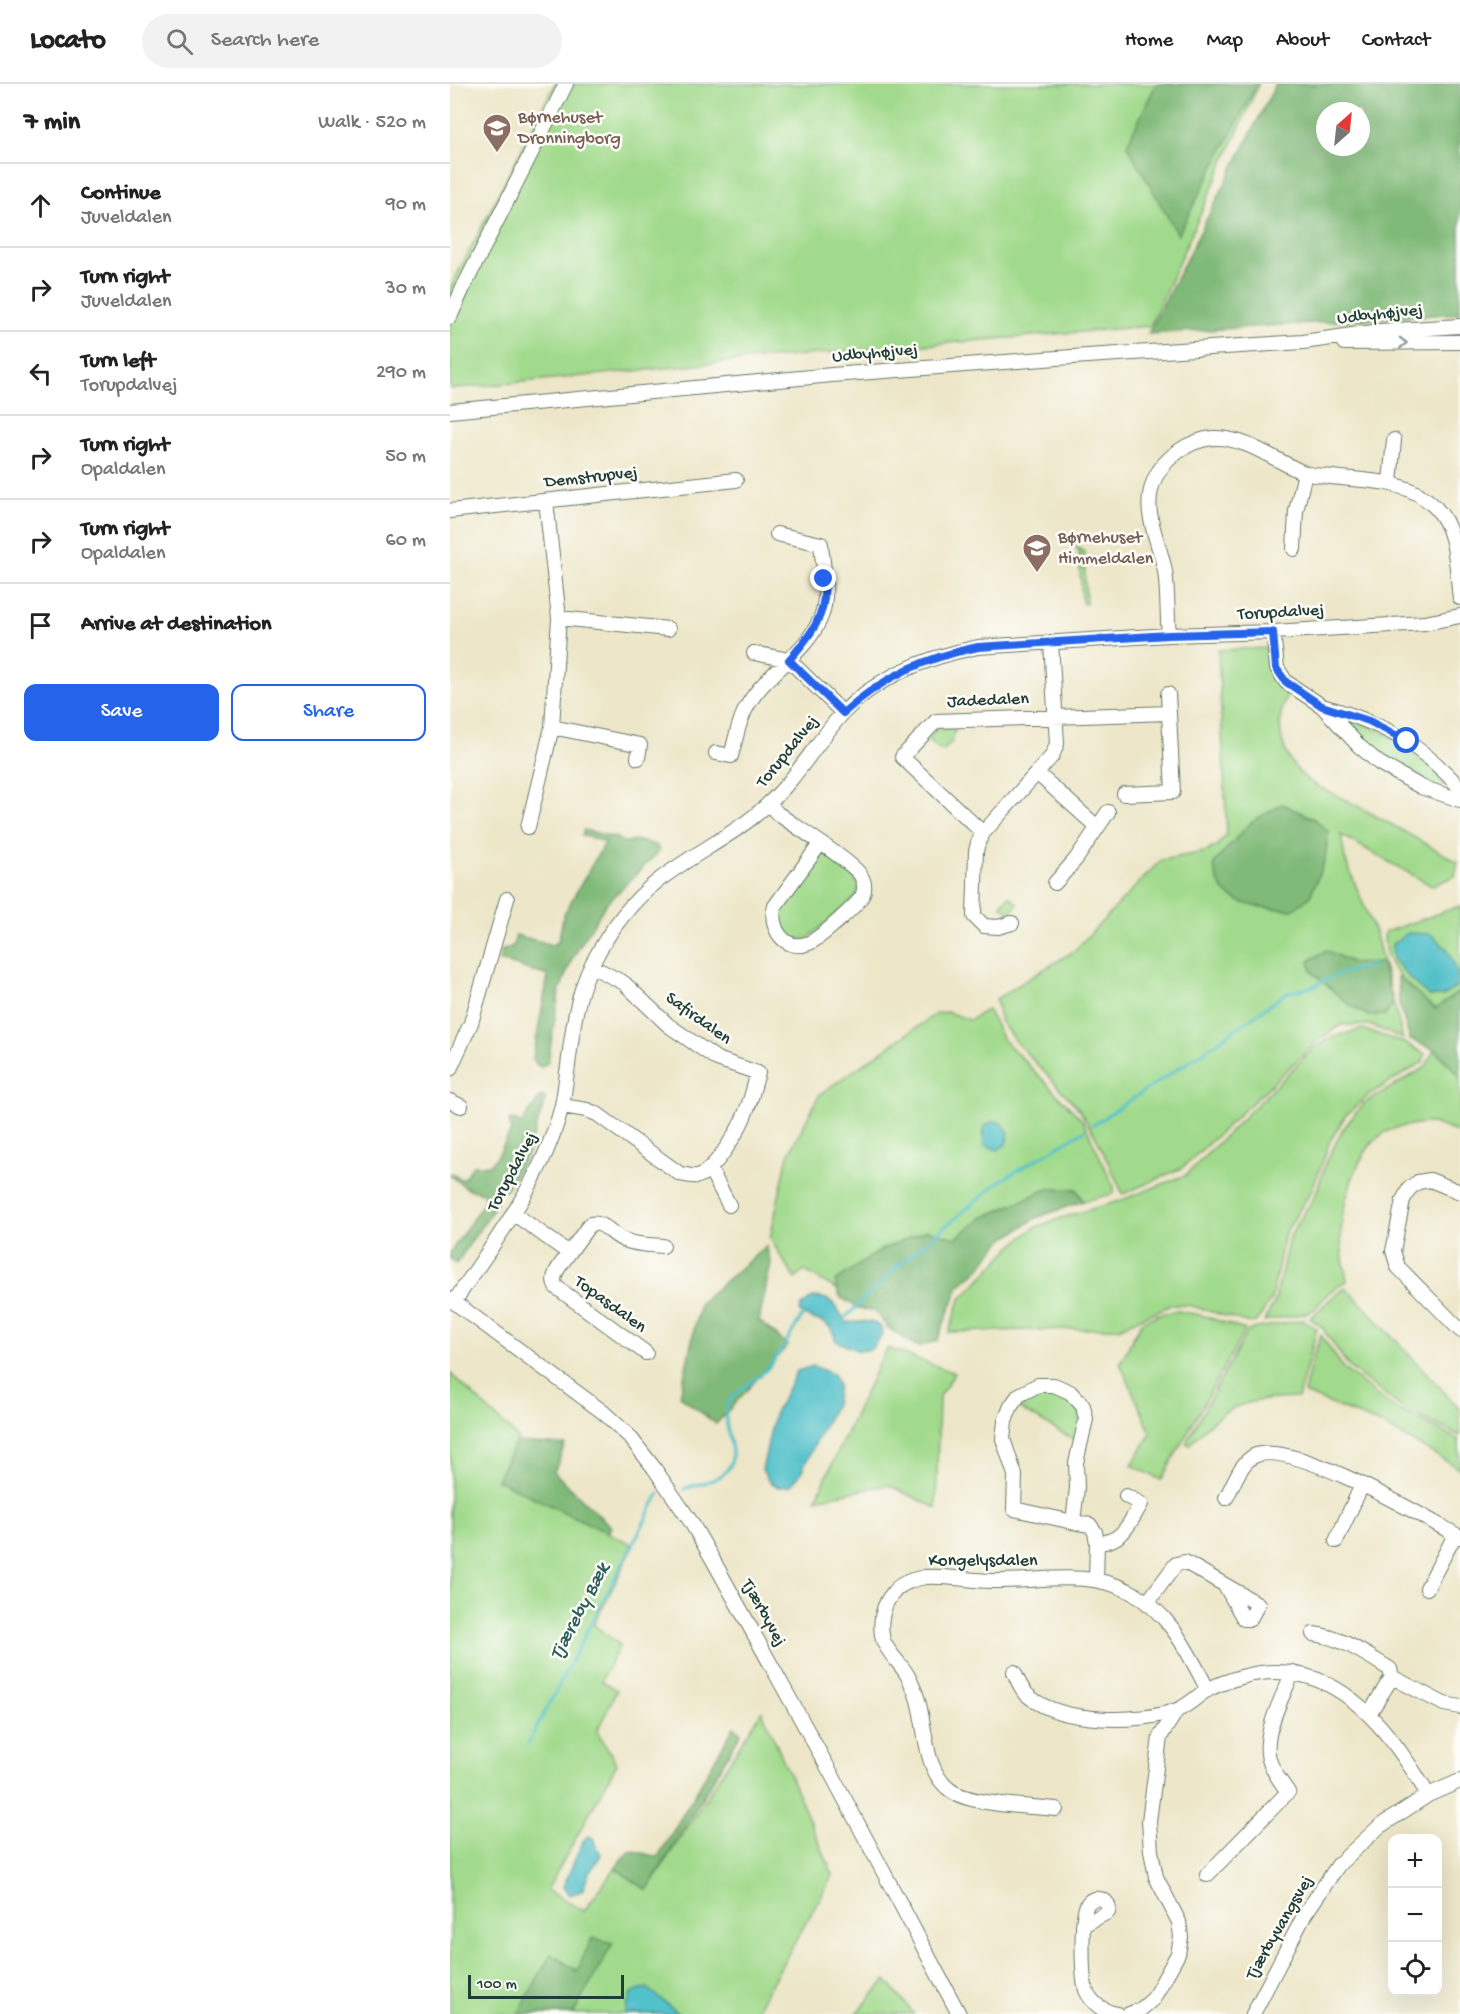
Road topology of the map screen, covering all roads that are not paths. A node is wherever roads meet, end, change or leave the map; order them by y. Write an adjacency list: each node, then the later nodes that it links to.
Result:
1 (566, 84): 2 (street)
2 (450, 317)
3 (1460, 326): 4 (street, Udbyhøjvej)
4 (1303, 342): 5 (street, Udbyhøjvej, one-way to 5); 6 (street, Udbyhøjvej)
5 (1460, 342)
6 (450, 411)
7 (1394, 440): 10 (street)
8 (1305, 473): 10 (street); 14 (street); 20 (street)
9 (736, 480): 11 (street, Demstrupvej)
10 (1390, 482): 15 (street)
11 (546, 501): 12 (street, Demstrupvej); 17 (street)
12 (450, 511)
13 (777, 534): 23 (street)
14 (1294, 549)
15 (1460, 598)
16 (1460, 616): 19 (street, Torupdalvej)
17 (559, 618): 18 (street); 29 (street)
18 (668, 629)
19 (1273, 632): 20 (street, Torupdalvej); 25 (street)
20 (1169, 635): 21 (street, Torupdalvej)
21 (1052, 642): 26 (street, Torupdalvej); 28 (street, Jadedalen)
22 (754, 653): 23 (street)
23 (789, 660): 26 (street); 30 (street)
24 (1168, 694): 27 (street)
25 (1322, 706): 33 (street); 35 (street)
26 (843, 713): 36 (street, Torupdalvej)
27 (1169, 713): 28 (street, Jadedalen); 34 (street)
28 (1057, 717): 32 (street, Jadedalen); 40 (street, Jadedalen)
29 (552, 728): 31 (street); 38 (street)
30 (716, 753)
31 (638, 758)
32 (1036, 772): 39 (street); 40 (street, Jadedalen)
33 (1460, 788)
34 (1124, 794)
35 (1460, 800)
36 (769, 804): 41 (street); 45 (street, Torupdalvej)
37 (1108, 812): 39 (street)
38 (528, 827)
39 (1097, 827): 42 (street)
40 (983, 833): 44 (street, Jadedalen)
41 (820, 844): 41 (street)
42 (1055, 883)
43 (507, 899): 46 (street)
44 (1012, 923)
45 (591, 966): 47 (street, Torupdalvej); 48 (street, Safirdalen)
46 (450, 1070)
47 (562, 1106): 48 (street); 51 (street, Torupdalvej)
48 (710, 1169): 50 (street)
49 (1460, 1192): 55 (street)
50 (729, 1205)
51 (513, 1214): 53 (street, Topasdalen); 54 (street, Torupdalvej)
52 (663, 1246): 53 (street, Topasdalen)
53 (569, 1253): 56 (street, Topasdalen)
54 (452, 1300): 83 (street, Tjærbyvej)
55 (1460, 1330)
56 (646, 1353)
57 (1362, 1485): 58 (street); 61 (street); 62 (street)
58 (1246, 1494)
59 (1126, 1496): 63 (street)
60 (1073, 1522): 60 (street); 63 (street)
61 (1457, 1536): 66 (street)
62 (1336, 1541)
63 (1096, 1543): 64 (street)
64 (1096, 1580): 67 (street, Kongelysdalen); 80 (street, Kongelysdalen)
65 (1225, 1585): 67 (street)
66 (1427, 1588)
67 (1147, 1603): 72 (street, Kongelysdalen)
68 (1313, 1634): 71 (street)
69 (1014, 1672): 76 (street)
70 (1293, 1672): 72 (street); 75 (street); 81 (street)
71 (1392, 1677): 73 (street); 75 (street)
72 (1208, 1690): 74 (street)
73 (1460, 1707)
74 (1177, 1710): 76 (street); 77 (street)
75 (1369, 1714): 79 (street)
76 (1141, 1717): 77 (street)
77 (1160, 1737): 85 (street)
78 (1460, 1781): 79 (street, Tjærbyvangsvej)
79 (1428, 1795): 86 (street, Tjærbyvangsvej)
80 (1056, 1809)
81 (1207, 1875)
82 (1083, 1925): 84 (street)
83 (958, 2014)
84 (1118, 2014)
85 (1129, 2014)
86 (1253, 2014)

